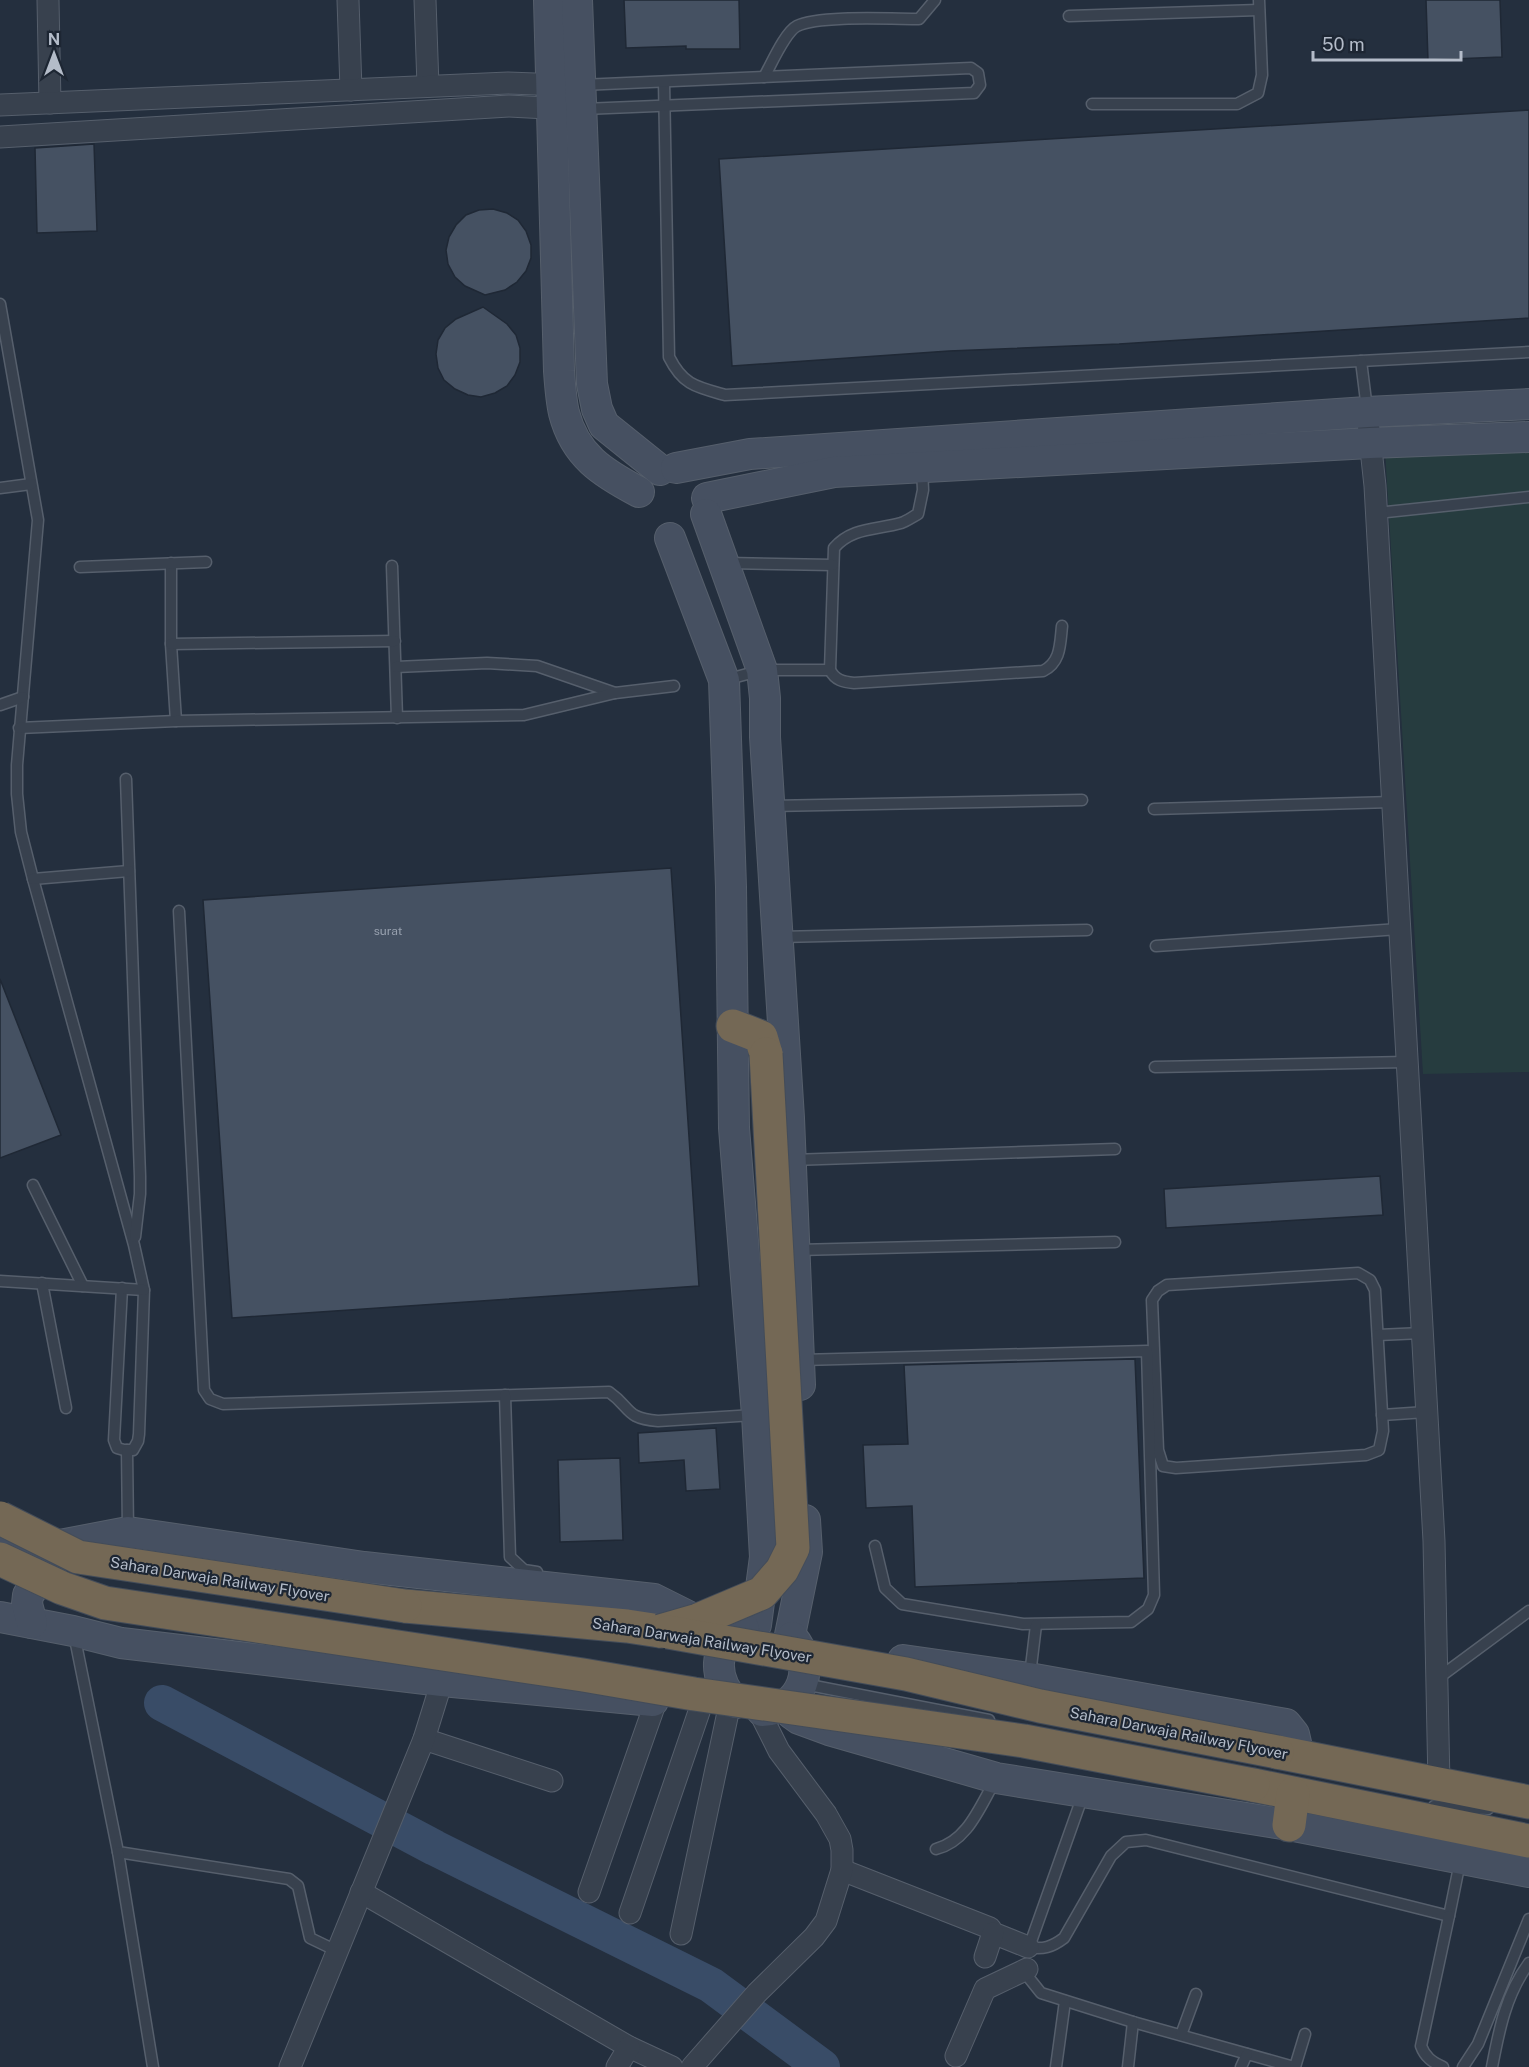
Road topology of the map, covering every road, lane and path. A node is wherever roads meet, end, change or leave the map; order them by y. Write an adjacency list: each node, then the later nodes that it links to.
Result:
1 (48, 0): 16 (street)
2 (348, 0): 13 (street)
3 (425, 0): 11 (street)
4 (549, 0): 14 (street)
5 (577, 0): 15 (street)
6 (935, 0): 9 (lane)
7 (1259, 5): 8 (lane); 17 (lane)
8 (1069, 16)
9 (764, 77): 10 (lane); 19 (lane)
10 (664, 82): 15 (lane); 19 (lane)
11 (428, 86): 12 (street); 14 (street)
12 (376, 88): 13 (street); 20 (street)
13 (351, 90): 16 (street)
14 (551, 96): 15 (street); 20 (street); 36 (street)
15 (581, 97): 19 (lane); 30 (street)
16 (50, 103): 18 (street)
17 (1092, 104)
18 (0, 105)
19 (665, 105): 24 (lane)
20 (378, 114): 21 (street)
21 (0, 137)
22 (0, 304): 31 (lane)
23 (1529, 352): 24 (lane)
24 (1361, 361): 26 (lane)
25 (1529, 404): 26 (street)
26 (1367, 412): 28 (street); 30 (street)
27 (1529, 437): 28 (street)
28 (1370, 443): 29 (street); 35 (street)
29 (922, 468): 34 (street); 40 (lane)
30 (668, 469): 34 (street); 36 (street)
31 (31, 484): 32 (lane); 52 (lane)
32 (0, 488)
33 (1529, 497): 35 (lane)
34 (707, 506): 36 (street); 39 (street)
35 (1377, 513): 59 (street)
36 (650, 518): 49 (street)
37 (206, 562): 38 (lane)
38 (171, 563): 42 (lane); 45 (lane)
39 (724, 563): 40 (lane); 47 (street)
40 (832, 565): 48 (lane)
41 (393, 566): 44 (lane)
42 (80, 567)
43 (1062, 626): 48 (lane)
44 (395, 641): 45 (lane); 46 (lane)
45 (171, 644): 55 (lane)
46 (396, 667): 51 (lane); 54 (lane)
47 (762, 670): 48 (lane); 49 (lane); 60 (street)
48 (830, 670)
49 (724, 680): 69 (street)
50 (674, 686): 51 (lane)
51 (615, 693): 54 (lane)
52 (23, 697): 53 (lane); 56 (lane)
53 (0, 705)
54 (397, 718): 55 (lane)
55 (176, 721): 56 (lane)
56 (20, 728): 63 (lane)
57 (126, 779): 62 (lane)
58 (1082, 800): 60 (lane)
59 (1392, 802): 61 (lane); 65 (street)
60 (770, 806): 67 (street)
61 (1154, 808)
62 (129, 872): 63 (lane); 76 (lane)
63 (33, 879): 76 (lane)
64 (179, 911): 86 (lane)
65 (1399, 928): 68 (lane); 70 (street)
66 (1088, 930): 67 (lane)
67 (778, 937): 73 (street)
68 (1156, 946)
69 (733, 1026): 89 (street); 99 (highway, bridge)
70 (1406, 1062): 71 (lane); 83 (street)
71 (1155, 1067)
72 (1115, 1149): 73 (lane)
73 (791, 1160): 77 (street)
74 (33, 1185): 80 (lane)
75 (1115, 1242): 77 (lane)
76 (135, 1245): 82 (lane)
77 (795, 1251): 85 (street)
78 (0, 1281): 79 (lane)
79 (42, 1283): 80 (lane); 87 (lane)
80 (83, 1286): 81 (lane)
81 (122, 1288): 82 (lane); 91 (lane)
82 (144, 1290): 91 (lane)
83 (1422, 1334): 84 (lane); 88 (street)
84 (1378, 1335): 90 (lane); 90 (lane)
85 (799, 1360): 104 (lane); 107 (street)
86 (505, 1395): 89 (lane); 98 (lane)
87 (66, 1408)
88 (1426, 1412): 90 (lane); 109 (street)
89 (757, 1415): 99 (street)
90 (1382, 1415)
91 (127, 1450): 93 (lane)
92 (0, 1518): 100 (highway, Sahara Darwaja Railway Flyover, bridge)
93 (128, 1532): 94 (street); 100 (street)
94 (66, 1544): 96 (street); 103 (street)
95 (875, 1546): 104 (lane)
96 (0, 1552)
97 (0, 1559): 121 (highway, bridge)
98 (546, 1573)
99 (762, 1593): 100 (highway, bridge); 106 (street)
100 (650, 1605): 106 (street); 117 (highway, Sahara Darwaja Railway Flyover, bridge)
101 (1529, 1611): 109 (lane)
102 (0, 1617): 103 (street)
103 (32, 1623): 105 (street)
104 (1036, 1625): 108 (lane)
105 (73, 1631): 110 (street); 128 (lane)
106 (744, 1631): 107 (street); 114 (street)
107 (794, 1640): 108 (street); 111 (street)
108 (1029, 1678): 117 (street)
109 (1437, 1679): 122 (street)
110 (442, 1681): 112 (street); 116 (street)
111 (802, 1684): 114 (street); 115 (lane)
112 (656, 1701): 113 (street); 133 (street)
113 (701, 1706): 114 (street); 134 (street)
114 (752, 1706): 118 (street); 130 (street); 138 (street)
115 (999, 1722)
116 (424, 1739): 119 (street); 132 (street)
117 (1288, 1754): 122 (highway, Sahara Darwaja Railway Flyover)
118 (996, 1778): 120 (street); 127 (lane)
119 (552, 1781)
120 (1084, 1792): 124 (street); 139 (lane)
121 (1293, 1794): 124 (highway); 126 (highway)
122 (1435, 1799): 123 (highway, Sahara Darwaja Railway Flyover); 125 (lane)
123 (1517, 1807)
124 (1288, 1825): 129 (street)
125 (1529, 1834)
126 (1529, 1842)
127 (936, 1849)
128 (118, 1852): 140 (lane); 152 (lane)
129 (1461, 1858): 131 (street); 135 (lane)
130 (842, 1870): 137 (street); 156 (street)
131 (1529, 1872)
132 (362, 1892): 140 (street); 149 (street)
133 (589, 1892)
134 (630, 1912)
135 (1449, 1917): 139 (lane); 161 (lane)
136 (1529, 1919): 162 (lane)
137 (993, 1933): 139 (street); 141 (street)
138 (681, 1934)
139 (1028, 1947): 143 (lane)
140 (338, 1951): 153 (street)
141 (985, 1957)
142 (1529, 1963): 163 (lane)
143 (1027, 1969): 145 (lane); 151 (street)
144 (1196, 1994): 148 (lane)
145 (1065, 2001): 146 (lane); 157 (lane)
146 (1133, 2022): 148 (lane); 158 (lane)
147 (1305, 2034): 160 (lane)
148 (1181, 2035): 150 (lane)
149 (629, 2047): 154 (street); 155 (street)
150 (1247, 2054): 159 (lane); 160 (lane)
151 (956, 2056)
152 (153, 2067)
153 (290, 2067)
154 (617, 2067)
155 (672, 2067)
156 (692, 2067)
157 (1056, 2067)
158 (1128, 2067)
159 (1241, 2067)
160 (1294, 2067)
161 (1443, 2067)
162 (1463, 2067)
163 (1492, 2067)

